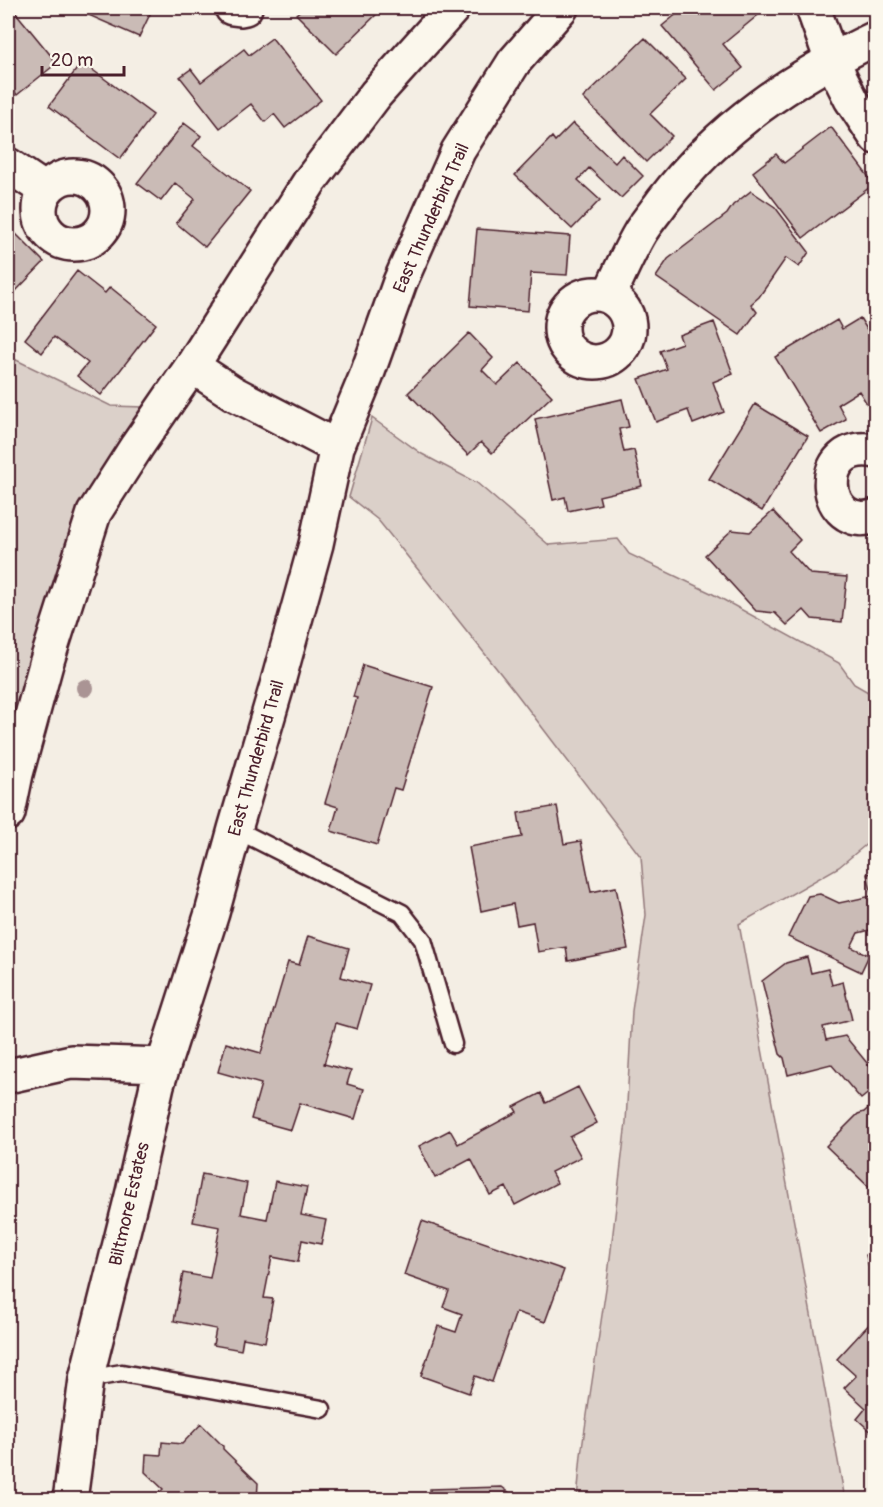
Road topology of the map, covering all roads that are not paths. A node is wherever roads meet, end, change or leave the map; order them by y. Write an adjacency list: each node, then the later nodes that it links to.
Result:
1 (232, 8): 2 (street)
2 (245, 8)
3 (453, 8): 12 (street)
4 (561, 8): 13 (street, East Thunderbird Trail)
5 (813, 8): 7 (street)
6 (876, 38): 7 (street)
7 (832, 61): 8 (street); 11 (street)
8 (876, 137)
9 (8, 165): 10 (street)
10 (45, 190)
11 (609, 296)
12 (192, 366): 13 (street); 16 (street)
13 (337, 447): 17 (street, East Thunderbird Trail)
14 (876, 451): 15 (street)
15 (876, 516)
16 (8, 813)
17 (235, 830): 18 (lane); 19 (street, East Thunderbird Trail)
18 (453, 1044)
19 (164, 1065): 20 (street); 21 (street, Biltmore Estates)
20 (8, 1076)
21 (86, 1379): 22 (lane); 23 (street, Biltmore Estates)
22 (322, 1409)
23 (70, 1500)

